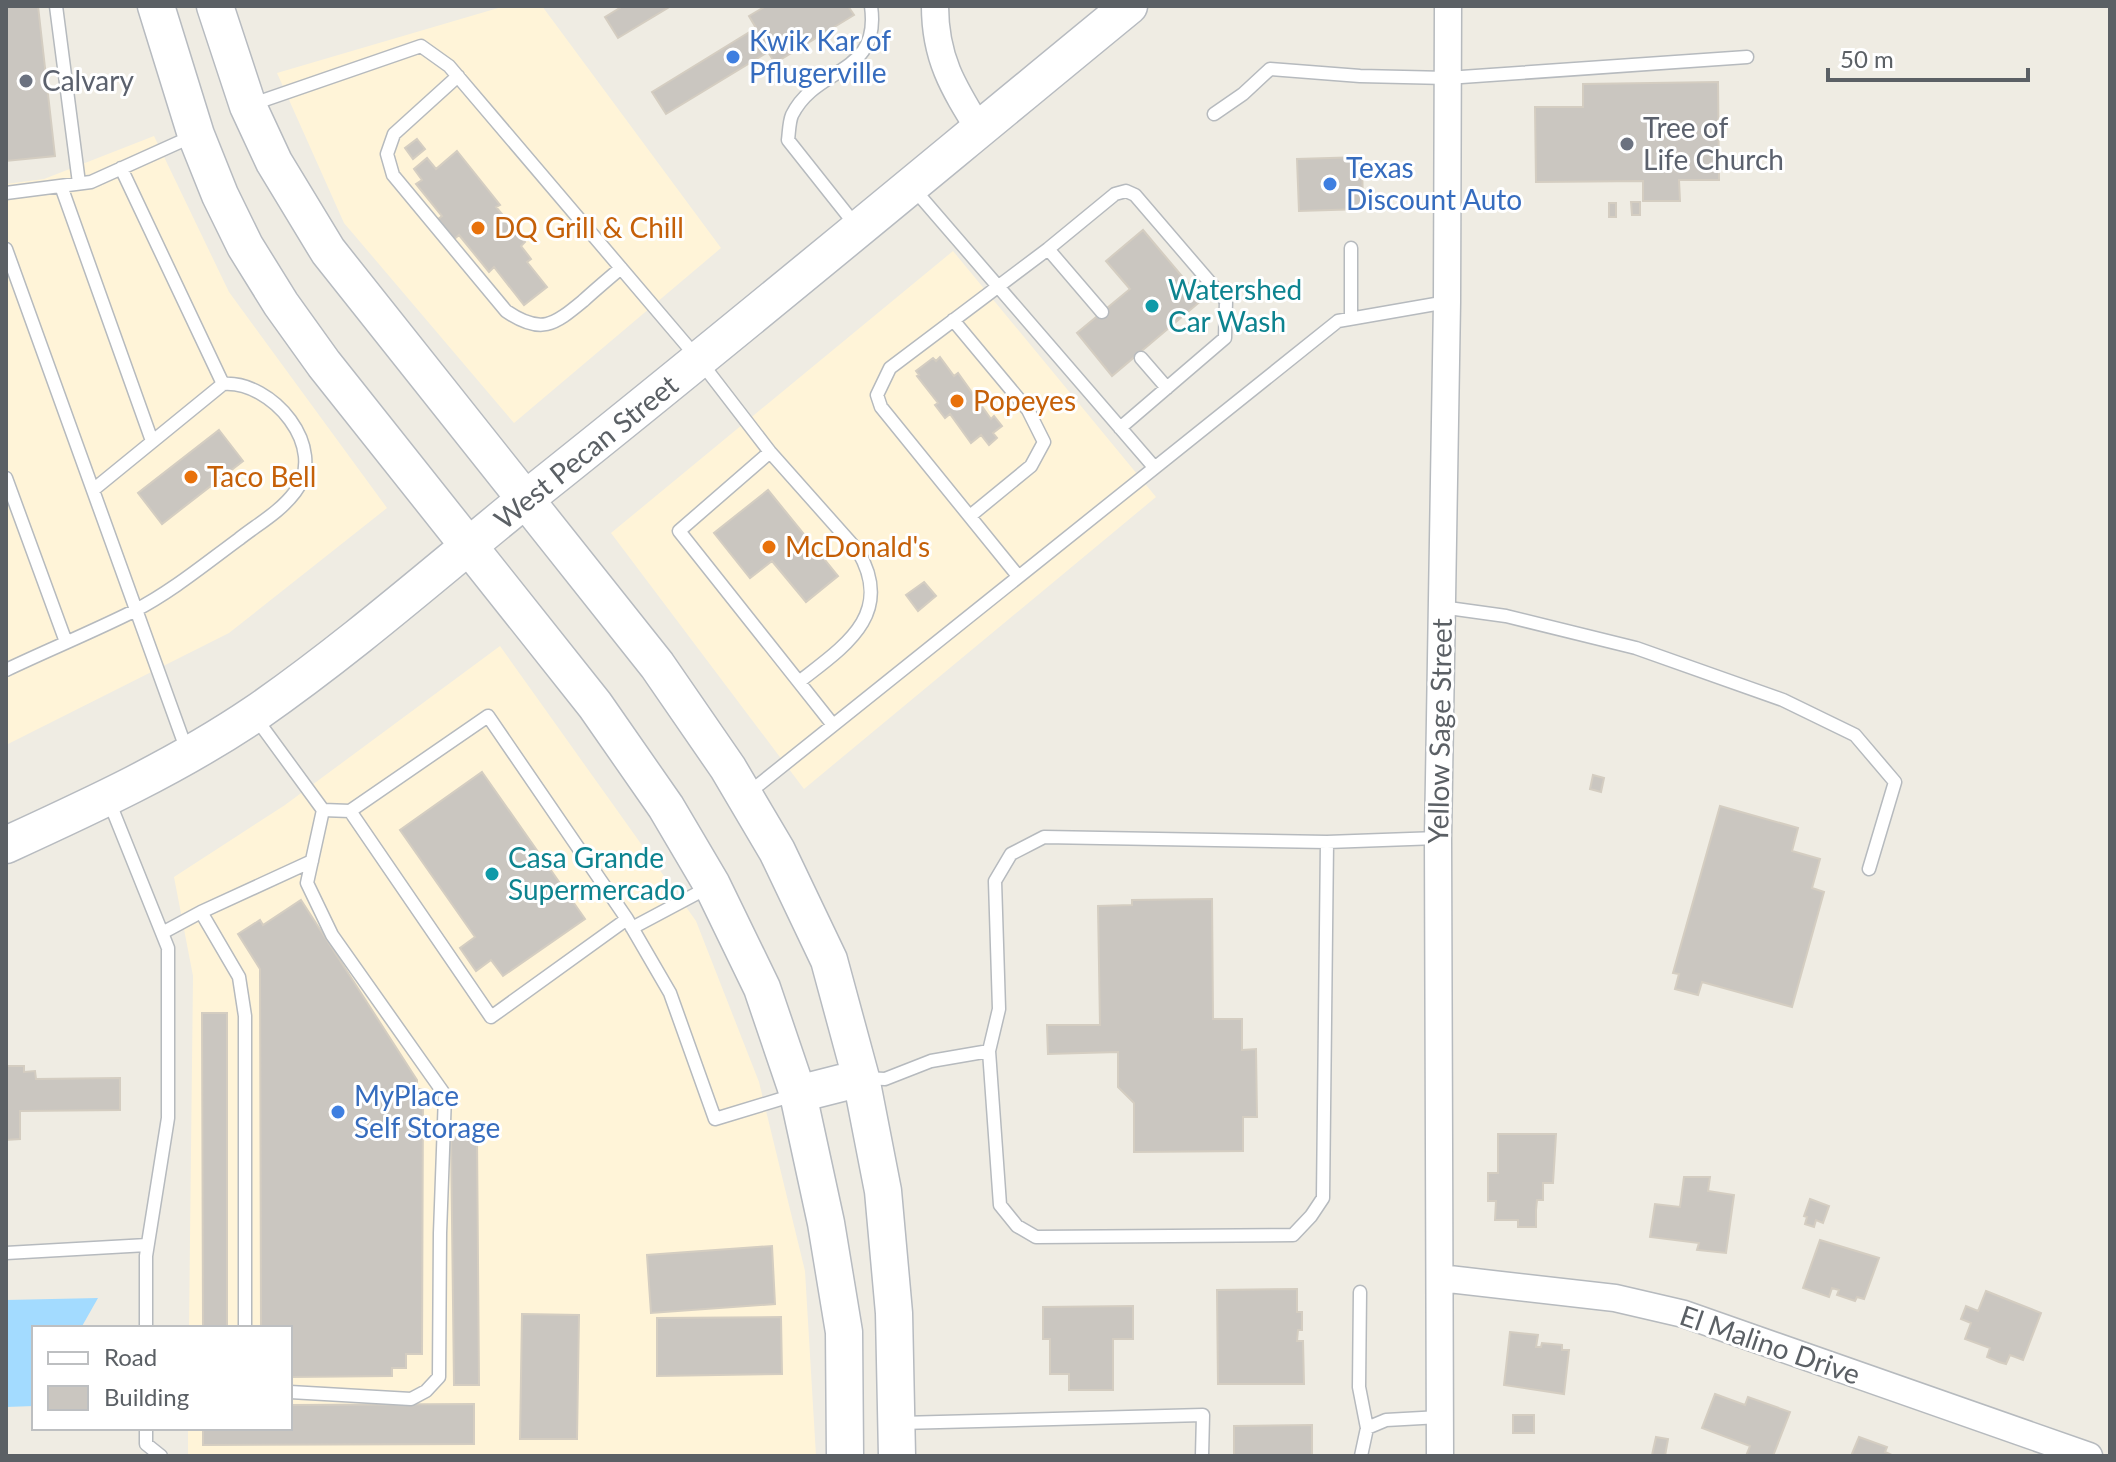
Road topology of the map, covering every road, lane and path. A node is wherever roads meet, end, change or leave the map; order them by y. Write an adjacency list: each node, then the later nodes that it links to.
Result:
1 (56, 6): 16 (lane)
2 (156, 6): 14 (main road)
3 (215, 6): 11 (main road)
4 (871, 6): 20 (lane)
5 (935, 6): 13 (street)
6 (1129, 6): 13 (main road, West Pecan Street)
7 (1448, 6): 10 (street, Yellow Sage Street)
8 (1747, 57): 10 (lane)
9 (458, 76): 11 (lane); 24 (lane); 24 (lane)
10 (1447, 78): 12 (lane); 26 (street, Yellow Sage Street)
11 (248, 106): 14 (main road); 40 (main road)
12 (1214, 114)
13 (979, 129): 18 (main road, West Pecan Street)
14 (196, 135): 15 (lane); 42 (main road)
15 (121, 168): 16 (lane); 32 (lane)
16 (79, 183): 17 (lane)
17 (61, 186): 19 (lane); 35 (lane)
18 (911, 186): 20 (main road, West Pecan Street); 25 (lane)
19 (6, 193)
20 (859, 229): 31 (main road, West Pecan Street)
21 (1351, 248): 28 (lane)
22 (6, 249): 39 (lane)
23 (1048, 249): 25 (lane); 27 (lane); 33 (lane)
24 (621, 268): 31 (lane)
25 (998, 287): 29 (lane); 34 (lane)
26 (1447, 302): 28 (lane); 44 (street, Yellow Sage Street)
27 (1102, 312)
28 (1351, 318): 37 (lane)
29 (953, 320): 41 (lane); 41 (lane)
30 (1141, 358): 33 (lane)
31 (700, 361): 36 (lane); 40 (main road, West Pecan Street)
32 (223, 384): 35 (lane); 45 (lane)
33 (1167, 388): 34 (lane)
34 (1120, 428): 37 (lane)
35 (152, 441): 39 (lane)
36 (770, 452): 48 (lane); 48 (lane)
37 (1154, 467): 43 (lane)
38 (6, 478): 46 (lane)
39 (93, 490): 45 (lane)
40 (527, 499): 42 (main road, West Pecan Street); 52 (main road)
41 (970, 516): 43 (lane)
42 (470, 546): 49 (main road, West Pecan Street); 61 (main road)
43 (1018, 576): 50 (lane)
44 (1441, 607): 56 (street, Yellow Sage Street); 60 (lane)
45 (136, 610): 46 (lane); 51 (lane)
46 (66, 642): 47 (lane)
47 (6, 670)
48 (800, 681): 50 (lane)
49 (254, 714): 51 (main road, West Pecan Street); 54 (lane)
50 (833, 725): 52 (lane)
51 (188, 754): 53 (main road, West Pecan Street)
52 (744, 796): 66 (main road)
53 (108, 798): 58 (main road, West Pecan Street); 64 (lane)
54 (323, 810): 55 (lane); 59 (lane)
55 (350, 811): 63 (lane); 63 (lane)
56 (1438, 838): 57 (lane); 70 (street, Yellow Sage Street)
57 (1327, 842): 65 (lane); 65 (lane)
58 (6, 845)
59 (312, 861): 62 (lane); 74 (lane)
60 (1869, 869)
61 (712, 885): 63 (lane); 67 (main road)
62 (201, 912): 64 (lane); 73 (lane)
63 (630, 923): 67 (lane)
64 (162, 933): 68 (lane)
65 (989, 1051): 66 (lane)
66 (861, 1078): 67 (main road); 78 (main road)
67 (798, 1094): 80 (main road)
68 (147, 1245): 69 (lane); 72 (lane)
69 (6, 1253)
70 (1440, 1278): 75 (street, Yellow Sage Street); 84 (street, El Malino Drive)
71 (1360, 1292): 76 (lane)
72 (146, 1326)
73 (245, 1326)
74 (292, 1392)
75 (1440, 1417): 76 (lane); 83 (street, Yellow Sage Street)
76 (1367, 1428): 82 (lane)
77 (146, 1430): 79 (lane)
78 (897, 1440): 81 (lane)
79 (161, 1456)
80 (845, 1456)
81 (1202, 1456)
82 (1361, 1456)
83 (1440, 1456)
84 (2089, 1456)

